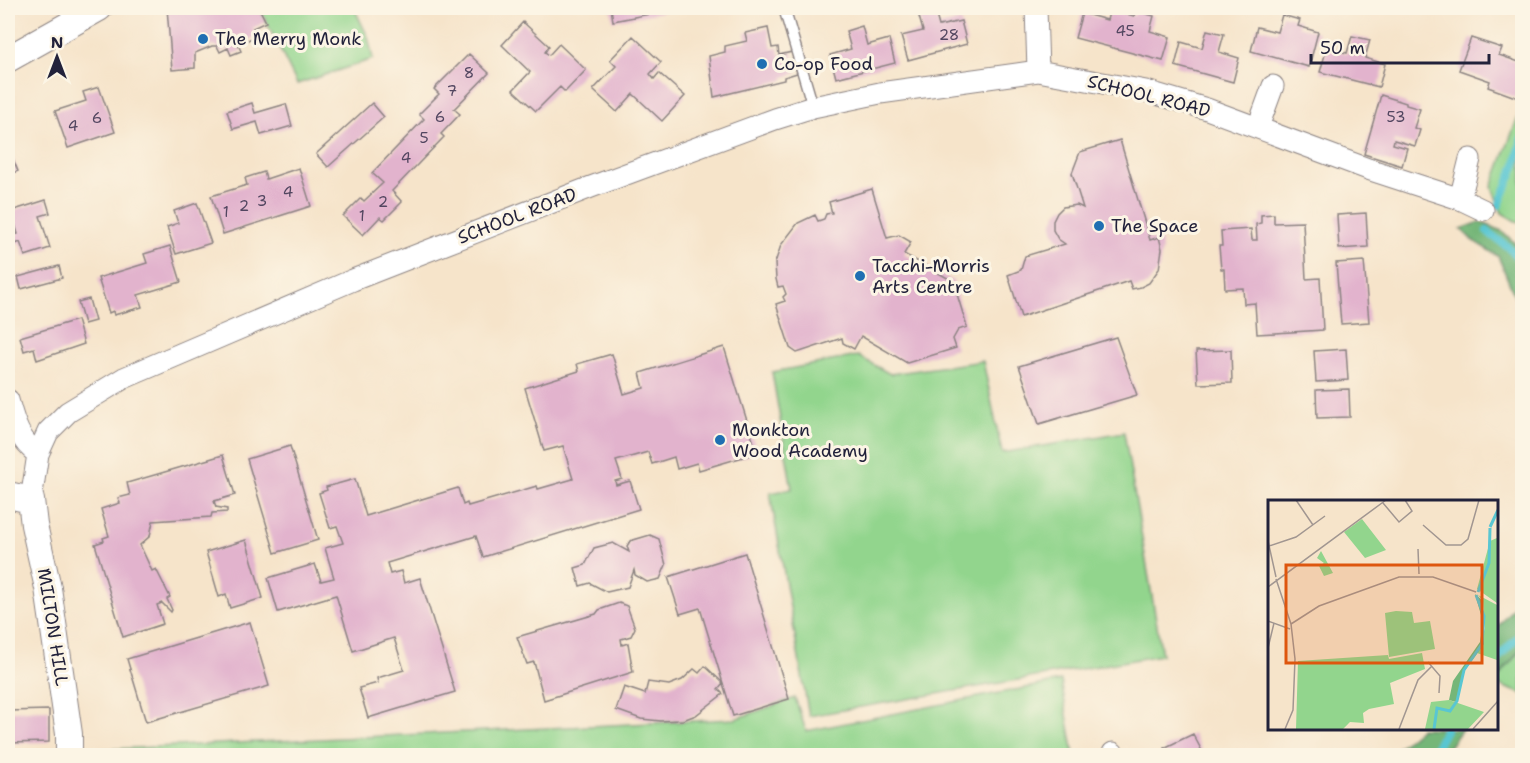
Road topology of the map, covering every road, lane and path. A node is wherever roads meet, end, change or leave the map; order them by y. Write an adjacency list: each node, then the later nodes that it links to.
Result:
1 (99, 8): 4 (street)
2 (784, 8): 7 (lane)
3 (1036, 8): 5 (street)
4 (8, 59)
5 (1038, 71): 7 (street, SCHOOL ROAD); 8 (street, SCHOOL ROAD)
6 (1273, 86): 8 (street)
7 (813, 106): 13 (street, SCHOOL ROAD)
8 (1258, 127): 10 (street, SCHOOL ROAD)
9 (1470, 159): 10 (street)
10 (1460, 199): 11 (street, SCHOOL ROAD)
11 (1483, 210)
12 (8, 400): 13 (street)
13 (38, 454): 14 (street, MILTON HILL)
14 (19, 498): 15 (street, MILTON HILL)
15 (69, 756)

